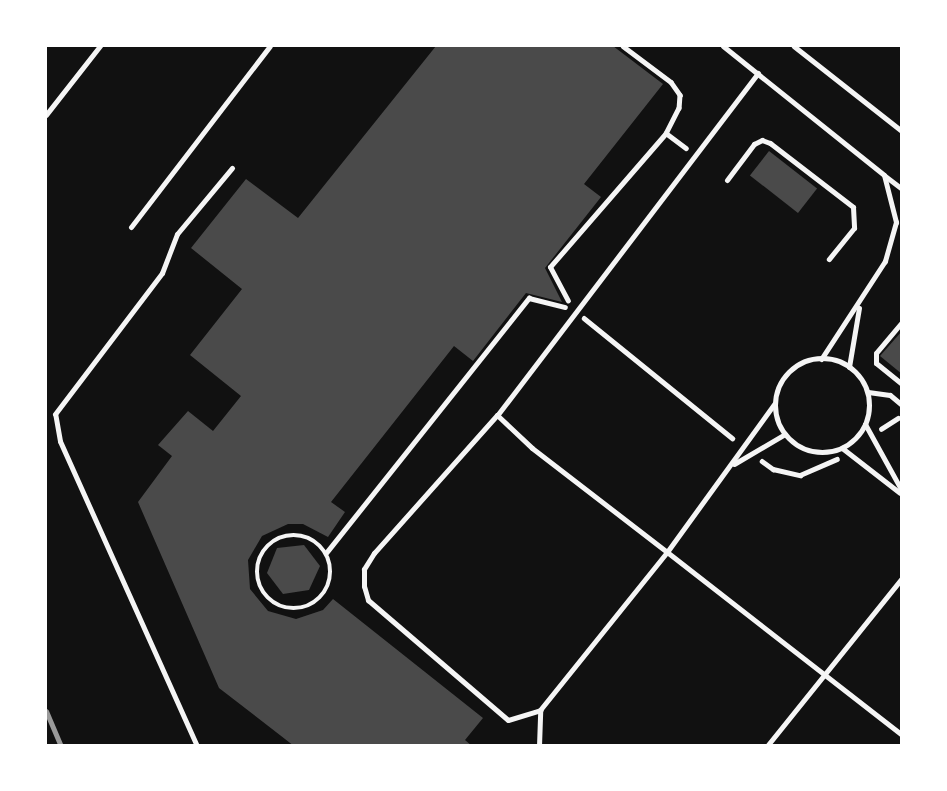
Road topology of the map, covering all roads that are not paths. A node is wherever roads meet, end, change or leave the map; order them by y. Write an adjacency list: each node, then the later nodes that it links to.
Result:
1 (270, 46): 8 (lane)
2 (723, 46): 3 (lane)
3 (758, 73): 5 (lane); 18 (lane)
4 (232, 168): 29 (lane)
5 (884, 175): 7 (lane); 10 (lane)
6 (727, 180): 9 (lane)
7 (901, 189)
8 (131, 227)
9 (829, 259)
10 (859, 307): 12 (lane); 13 (lane)
11 (901, 322): 14 (lane)
12 (821, 359): 13 (lane); 16 (lane)
13 (849, 367): 15 (lane)
14 (901, 384)
15 (867, 393): 17 (lane); 19 (lane)
16 (775, 403): 20 (lane); 22 (lane)
17 (901, 405)
18 (498, 415): 24 (lane); 27 (lane)
19 (865, 424): 21 (lane); 23 (lane)
20 (785, 434): 21 (lane); 22 (lane)
21 (844, 450): 23 (lane)
22 (732, 466): 24 (lane)
23 (901, 492)
24 (667, 552): 26 (lane); 27 (lane)
25 (901, 578): 26 (lane)
26 (823, 674): 28 (lane); 31 (lane)
27 (540, 710): 30 (lane)
28 (901, 736)
29 (197, 746)
30 (539, 746)
31 (767, 746)

